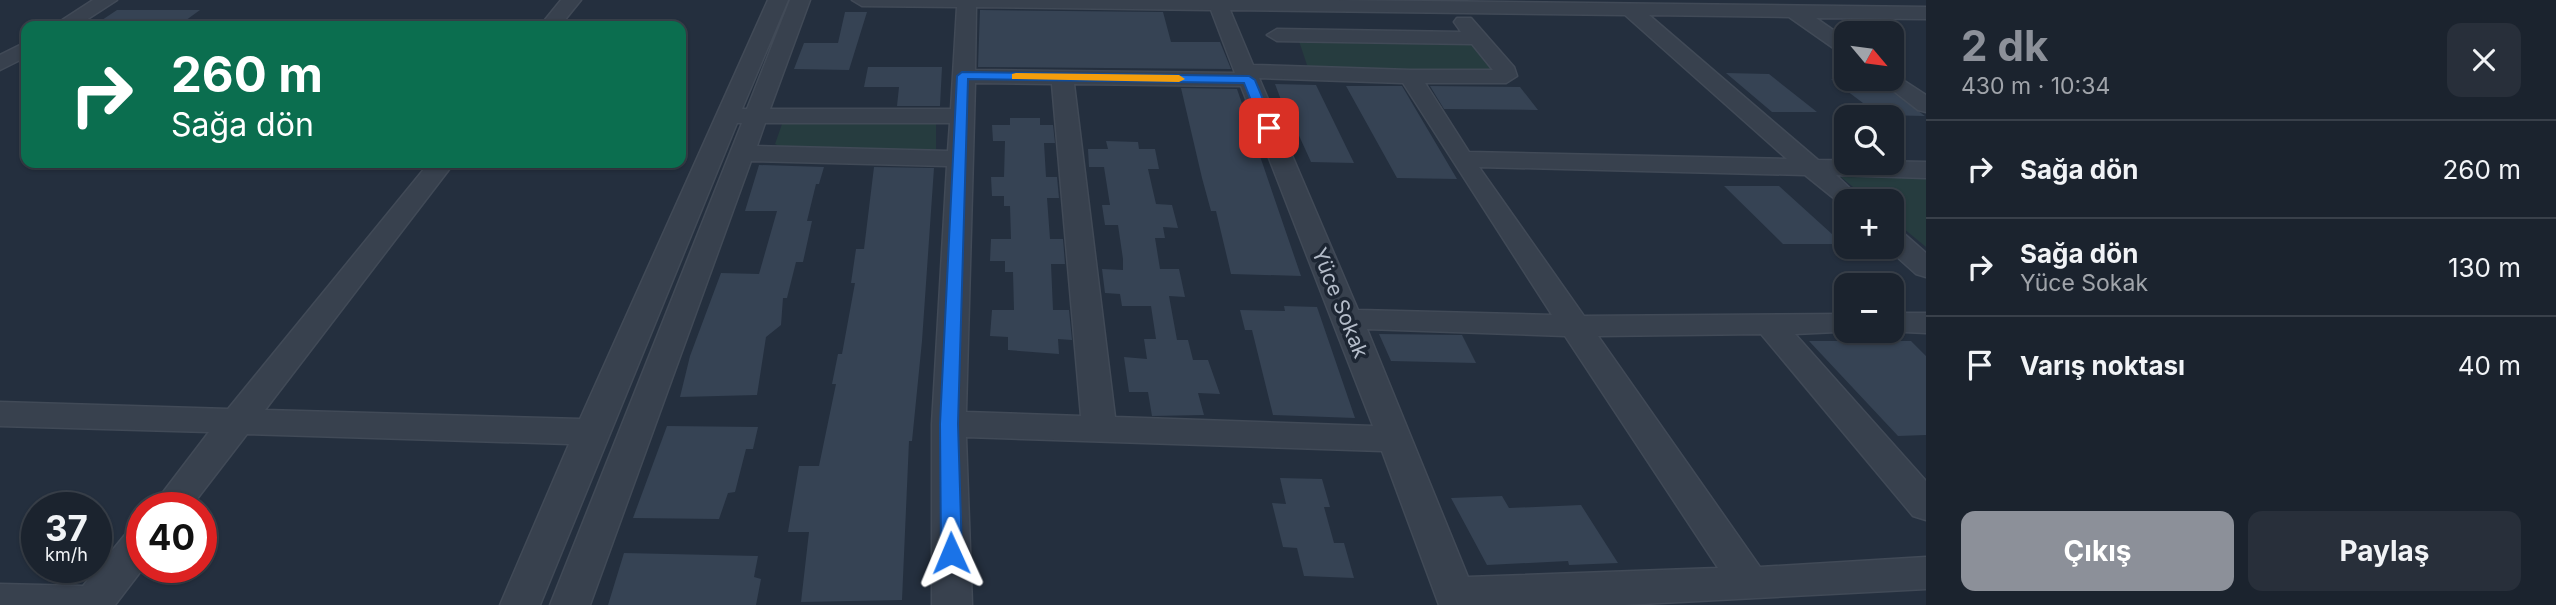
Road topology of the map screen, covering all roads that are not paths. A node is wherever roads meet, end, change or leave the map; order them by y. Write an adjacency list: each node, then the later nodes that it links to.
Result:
1 (107, 0): 13 (street)
2 (571, 0): 14 (street)
3 (778, 0): 27 (street)
4 (800, 0): 27 (street)
5 (862, 0): 6 (street)
6 (967, 0): 7 (street); 22 (street)
7 (1197, 1): 8 (street); 21 (street, Yüce Sokak)
8 (1264, 3): 9 (street); 15 (street)
9 (1449, 3): 11 (street); 16 (street)
10 (1786, 6): 11 (street); 12 (street); 17 (street)
11 (1630, 9): 32 (street)
12 (1926, 13)
13 (71, 21)
14 (554, 21)
15 (1277, 35): 16 (street); 20 (street)
16 (1478, 38): 24 (street)
17 (1834, 40)
18 (21, 51): 19 (street)
19 (0, 64)
20 (1293, 72): 21 (street); 24 (street)
21 (1247, 75): 23 (street); 38 (street, Yüce Sokak)
22 (962, 76): 23 (street); 28 (street)
23 (1062, 77): 47 (street)
24 (1410, 77): 31 (street)
25 (1904, 90): 26 (street)
26 (1926, 105)
27 (743, 116): 28 (street); 29 (street); 48 (street)
28 (961, 116): 30 (street)
29 (742, 153): 30 (street); 59 (street)
30 (959, 159): 46 (street)
31 (1461, 159): 32 (street); 43 (street)
32 (1812, 167): 34 (street); 35 (street)
33 (438, 168): 45 (street)
34 (1926, 170)
35 (1837, 189)
36 (1904, 249): 37 (street)
37 (1926, 268)
38 (1347, 319): 43 (street); 49 (street, Yüce Sokak)
39 (1904, 323): 40 (street)
40 (1926, 323)
41 (1769, 324): 42 (street); 43 (street); 51 (street)
42 (1834, 324)
43 (1576, 326): 54 (street)
44 (0, 414): 45 (street)
45 (237, 421): 48 (street); 50 (street)
46 (949, 424): 47 (street); 60 (street)
47 (1099, 429): 49 (street)
48 (591, 432): 58 (street)
49 (1394, 439): 55 (street, Yüce Sokak)
50 (182, 492)
51 (1926, 506)
52 (126, 561): 57 (street)
53 (1926, 573): 54 (street)
54 (1750, 584): 55 (street)
55 (1457, 599)
56 (0, 601): 57 (street)
57 (92, 604)
58 (520, 605)
59 (570, 605)
60 (952, 605)

